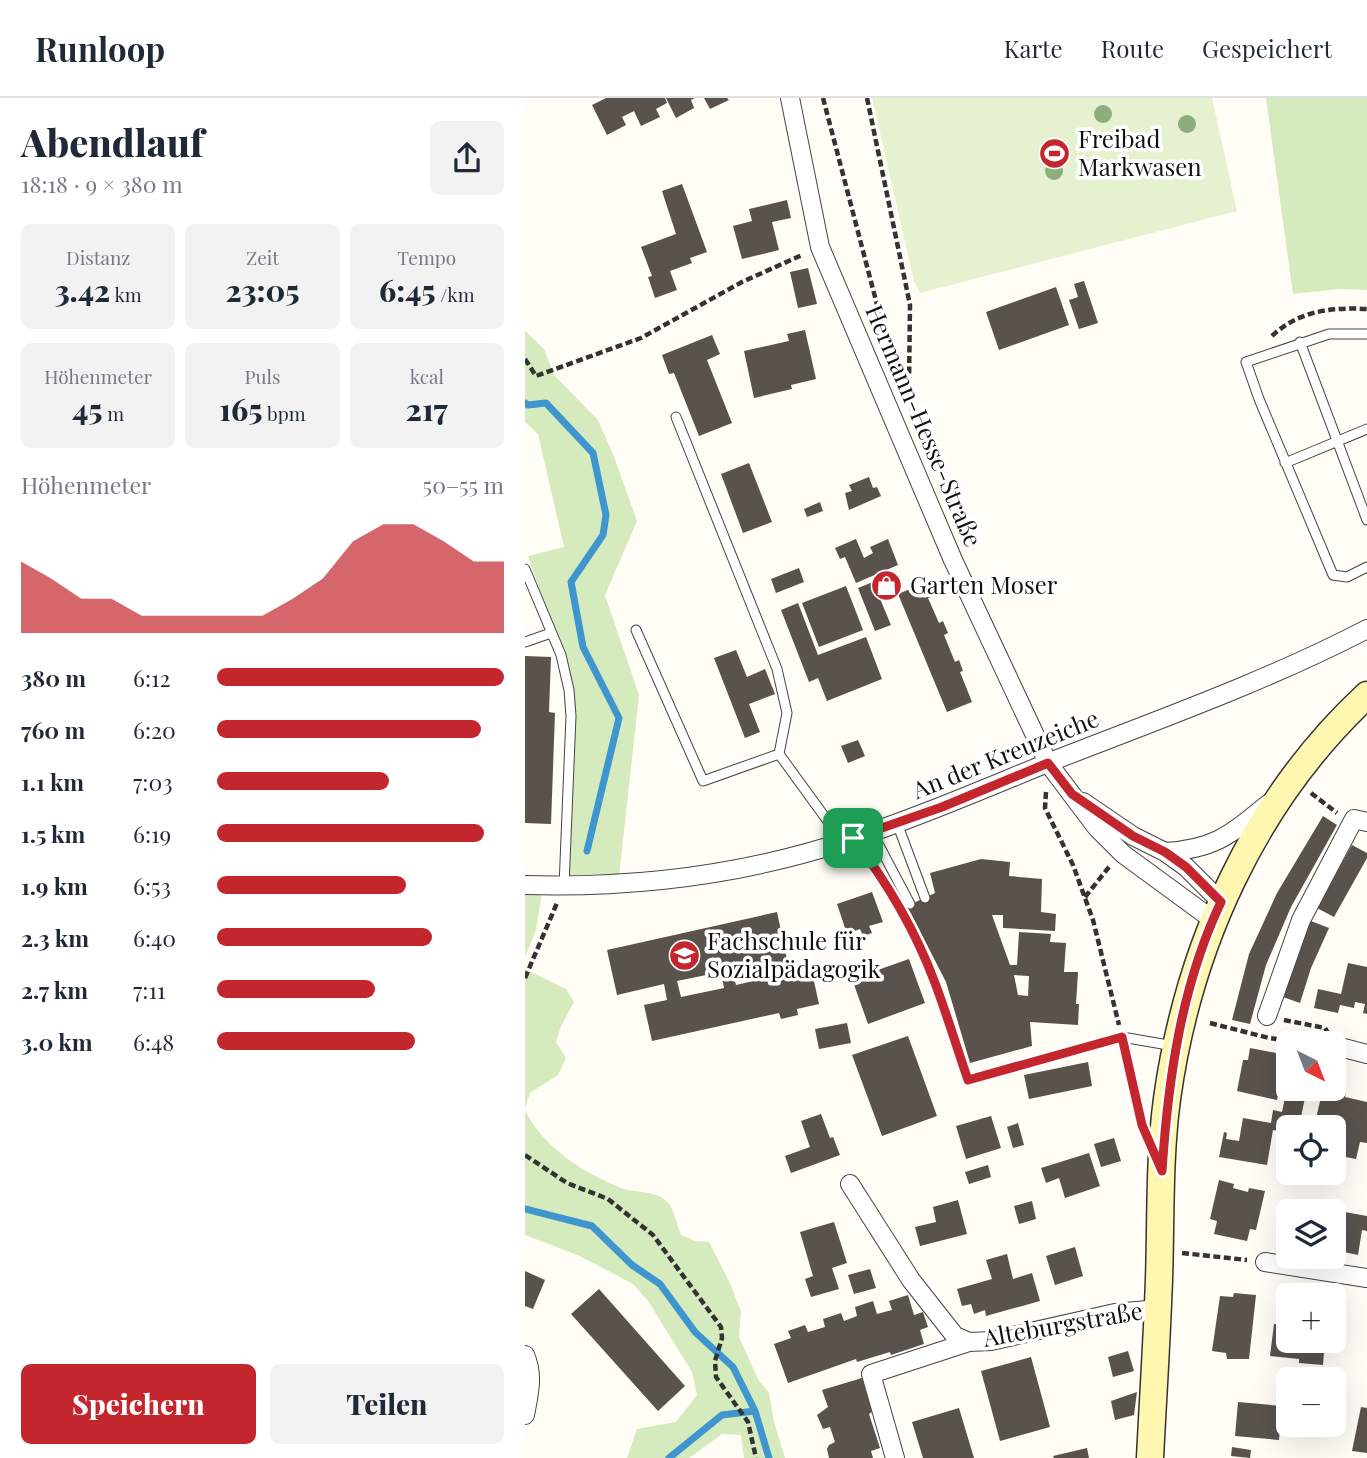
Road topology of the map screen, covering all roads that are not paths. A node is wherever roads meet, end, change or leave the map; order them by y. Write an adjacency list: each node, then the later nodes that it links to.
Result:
1 (790, 98): 17 (street, Hermann-Hesse-Straße)
2 (1367, 334): 3 (lane)
3 (1300, 342): 6 (lane); 7 (lane)
4 (676, 417): 16 (lane)
5 (1367, 429): 6 (lane)
6 (1337, 442): 7 (lane); 8 (lane)
7 (1285, 463): 9 (lane)
8 (1367, 520)
9 (1367, 568)
10 (525, 569): 13 (lane)
11 (1367, 629): 17 (street, An der Kreuzeiche)
12 (636, 630): 16 (lane)
13 (551, 633): 14 (lane); 26 (lane)
14 (525, 642)
15 (1367, 695): 18 (main road, Alteburgstraße)
16 (779, 754): 23 (lane)
17 (1048, 763): 19 (street, Hermann-Hesse-Straße); 20 (street, An der Kreuzeiche)
18 (1292, 778): 24 (street); 29 (main road, Alteburgstraße)
19 (1072, 794): 24 (street, Hermann-Hesse-Straße); 29 (street, Hermann-Hesse-Straße)
20 (897, 823): 22 (street, An der Kreuzeiche); 27 (lane)
21 (1359, 823): 30 (street)
22 (872, 832): 23 (street, An der Kreuzeiche); 28 (lane)
23 (843, 842): 26 (street, An der Kreuzeiche)
24 (1165, 852): 29 (street, Hermann-Hesse-Straße)
25 (525, 886): 26 (street, An der Kreuzeiche)
26 (564, 886)
27 (925, 898)
28 (910, 904)
29 (1217, 911): 31 (main road, Alteburgstraße)
30 (1267, 1016)
31 (1176, 1046): 34 (lane); 38 (main road, Alteburgstraße)
32 (1346, 1049): 33 (street)
33 (1367, 1054)
34 (968, 1080)
35 (850, 1184): 39 (street, Alteburgstraße)
36 (1265, 1262): 37 (street)
37 (1367, 1278)
38 (1158, 1309): 39 (street, Alteburgstraße); 43 (main road, Alteburgstraße)
39 (969, 1342): 42 (street, Alteburgstraße)
40 (525, 1355): 41 (street)
41 (525, 1415)
42 (895, 1458)
43 (1150, 1458)

